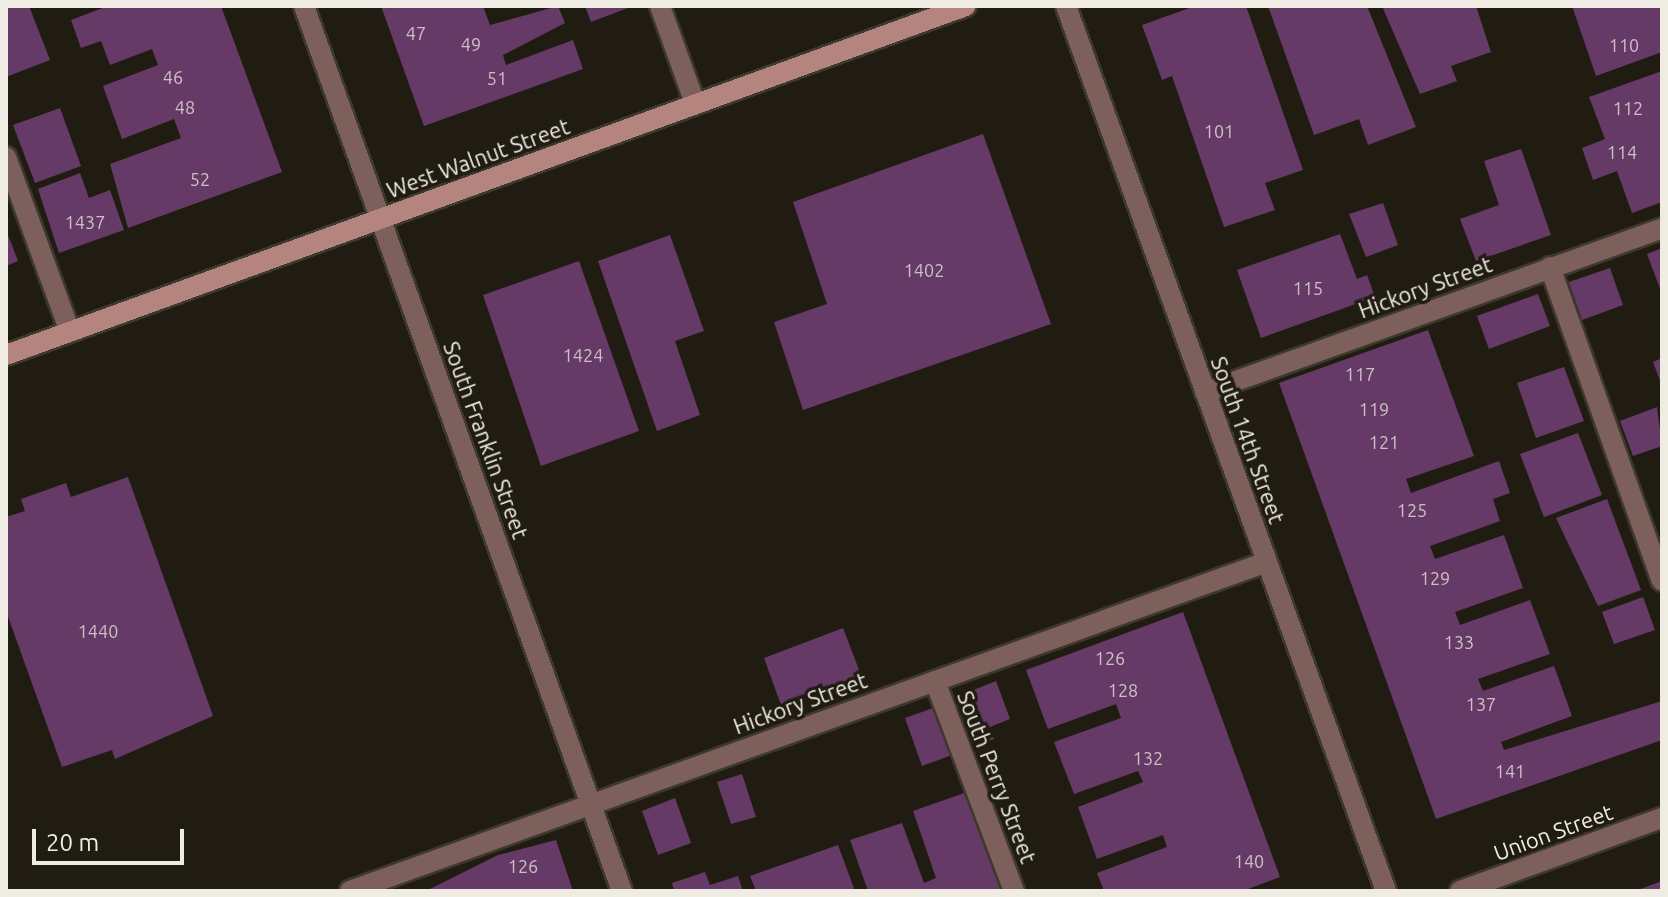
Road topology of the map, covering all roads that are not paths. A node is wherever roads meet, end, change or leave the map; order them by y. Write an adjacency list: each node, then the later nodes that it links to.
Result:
1 (304, 6): 7 (street, South Franklin Street)
2 (660, 6): 5 (street)
3 (966, 6): 5 (street, West Walnut Street)
4 (1066, 6): 12 (street, South 14th Street)
5 (695, 103): 7 (street, West Walnut Street)
6 (6, 157): 10 (street)
7 (382, 219): 10 (street, West Walnut Street); 16 (street, South Franklin Street)
8 (1662, 228): 9 (street, Hickory Street)
9 (1550, 267): 12 (street, Hickory Street); 14 (street)
10 (70, 332): 11 (street, West Walnut Street)
11 (6, 355)
12 (1205, 392): 13 (street, South 14th Street)
13 (1267, 562): 15 (street, Hickory Street); 21 (street, South 14th Street)
14 (1662, 581)
15 (935, 681): 16 (street, Hickory Street); 20 (street, South Perry Street)
16 (590, 804): 18 (street, Hickory Street); 19 (street, South Franklin Street)
17 (1662, 818): 22 (street, Union Street)
18 (350, 891)
19 (622, 891)
20 (1014, 891)
21 (1386, 891)
22 (1460, 891)

